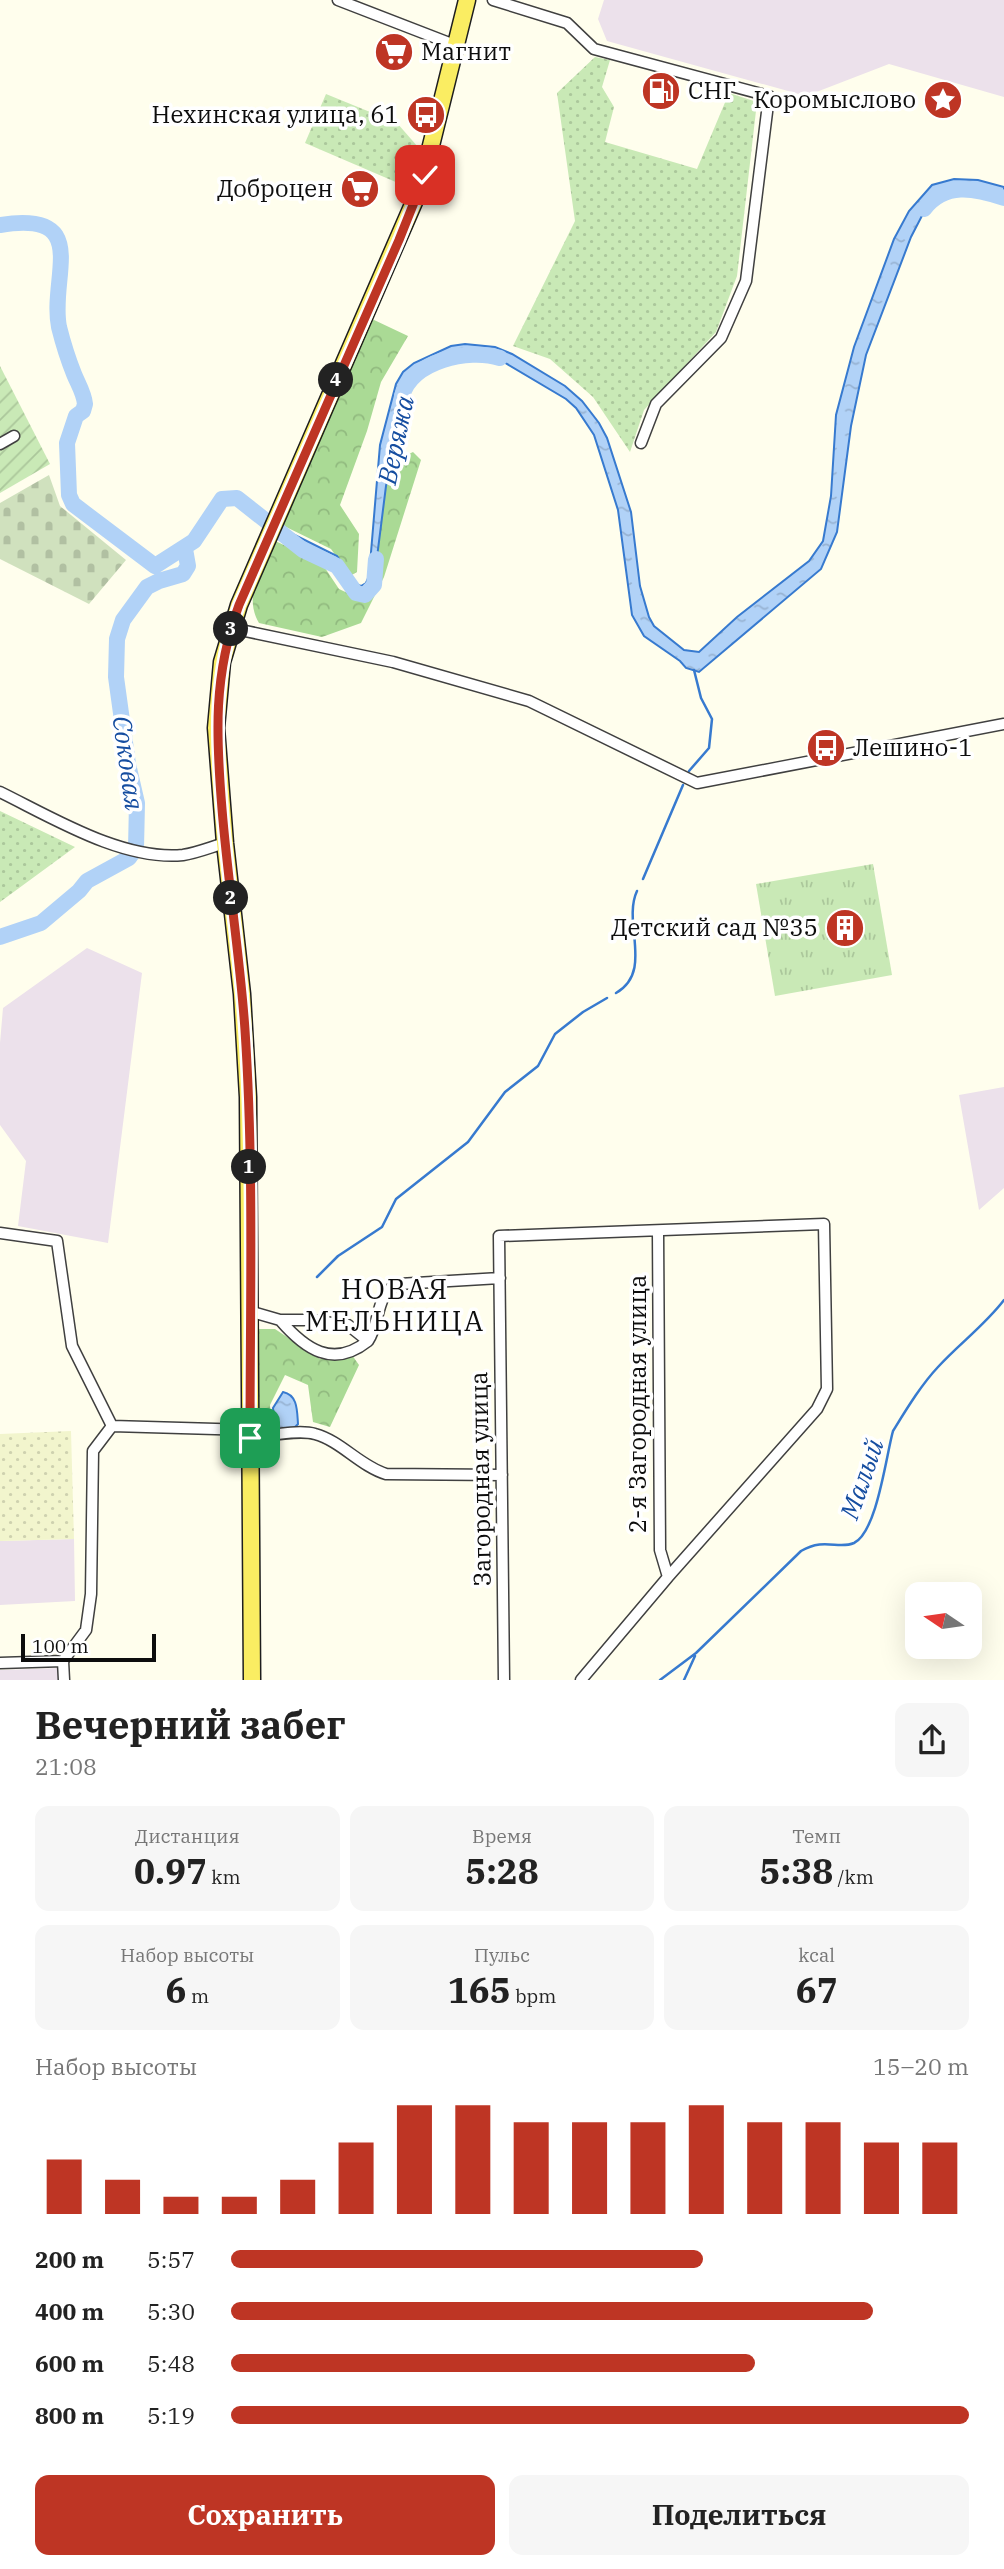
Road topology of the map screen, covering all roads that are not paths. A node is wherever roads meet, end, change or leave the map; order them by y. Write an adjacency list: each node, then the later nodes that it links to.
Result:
1 (338, 0): 4 (street)
2 (467, 0): 4 (main road)
3 (493, 0): 6 (street)
4 (457, 46): 8 (main road)
5 (14, 436): 7 (street)
6 (641, 443)
7 (0, 444)
8 (231, 628): 9 (street); 11 (main road)
9 (1004, 724)
10 (0, 792): 11 (street)
11 (225, 843): 15 (main road)
12 (658, 1231): 14 (street, Загородная улица); 21 (street, 2-я Загородная улица); 21 (street)
13 (0, 1233): 18 (street)
14 (500, 1278): 17 (street); 20 (street, Загородная улица)
15 (249, 1311): 16 (street); 19 (main road)
16 (280, 1320): 17 (street); 17 (street)
17 (368, 1341)
18 (112, 1426): 19 (street); 22 (street)
19 (250, 1434): 20 (street); 25 (main road)
20 (502, 1475): 26 (street, Загородная улица)
21 (668, 1577): 27 (street)
22 (63, 1661): 23 (street); 24 (street)
23 (0, 1663)
24 (64, 1680)
25 (252, 1680)
26 (504, 1680)
27 (581, 1680)

